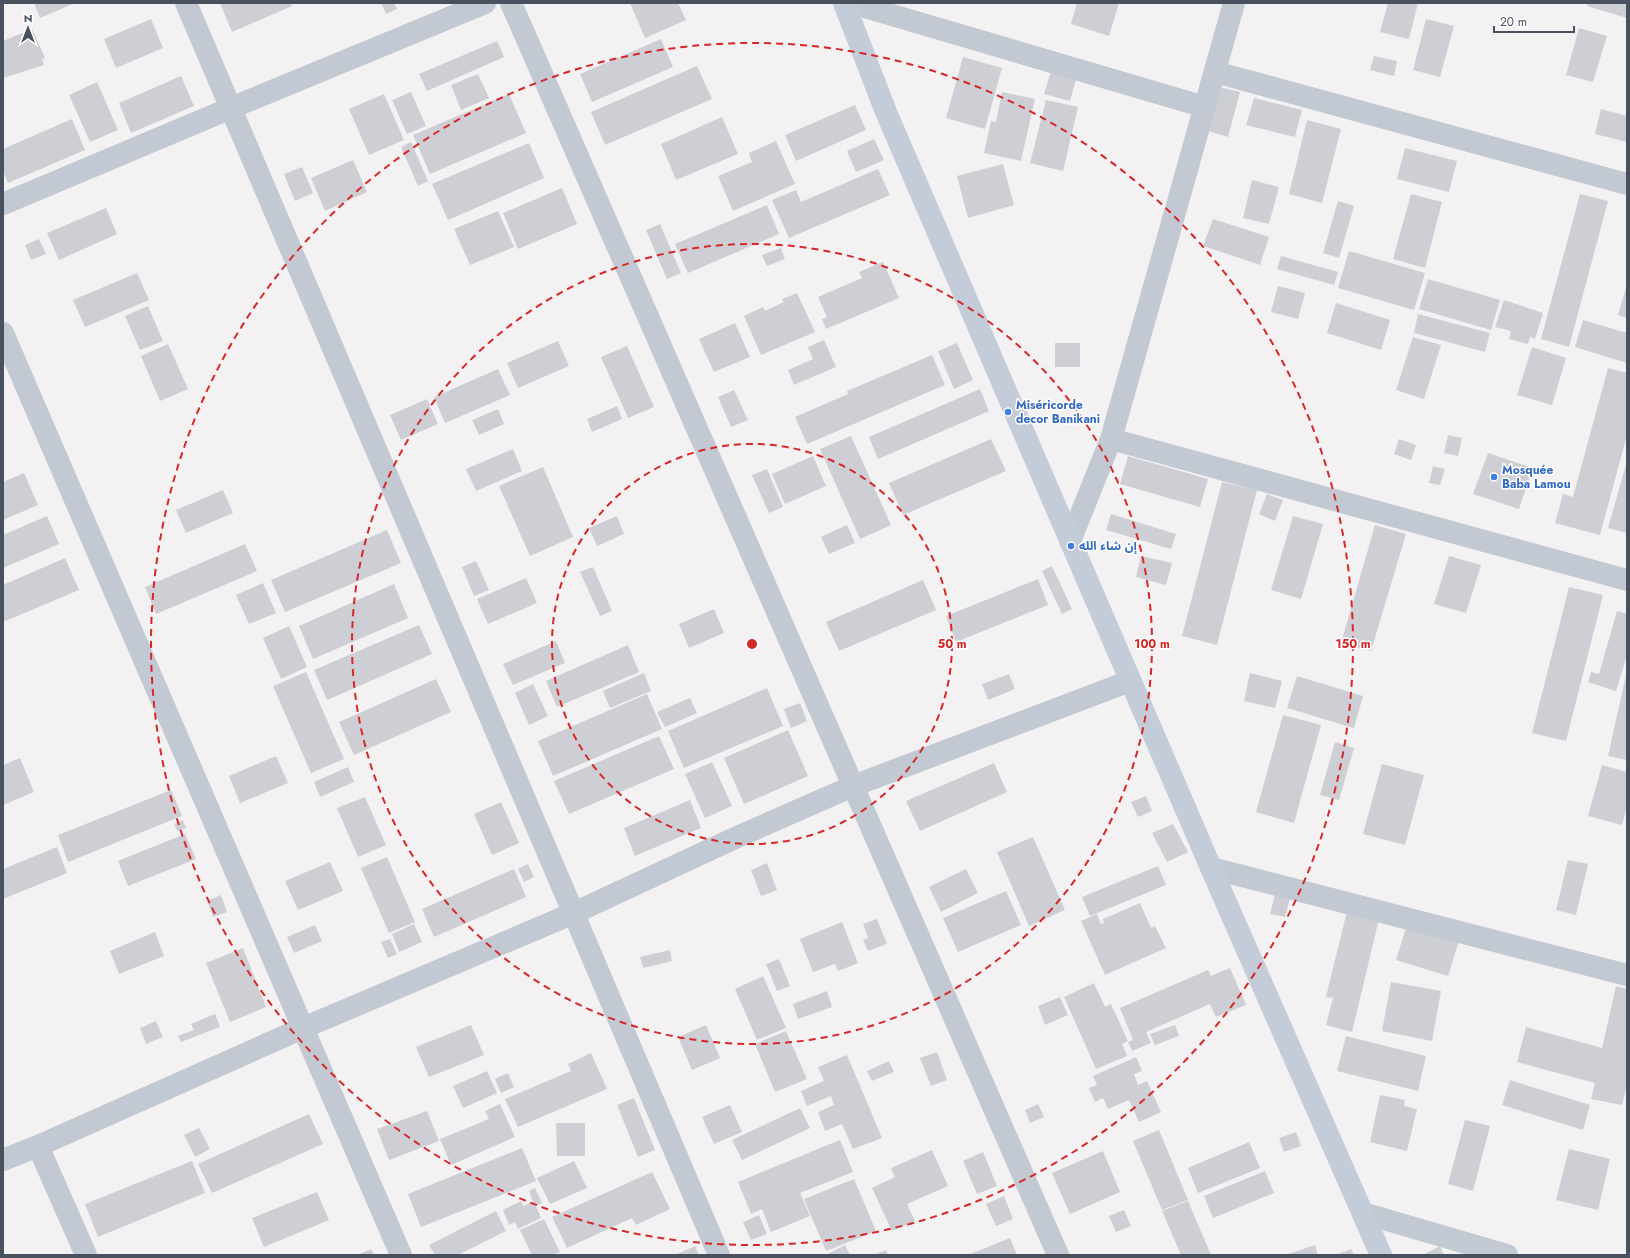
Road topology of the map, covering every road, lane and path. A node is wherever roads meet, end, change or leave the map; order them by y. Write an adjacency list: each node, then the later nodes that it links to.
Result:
1 (186, 3): 9 (street)
2 (485, 3): 9 (street)
3 (510, 3): 17 (street)
4 (844, 3): 14 (street)
5 (851, 3): 8 (street)
6 (1234, 3): 7 (street)
7 (1215, 72): 8 (street); 10 (street)
8 (1205, 107): 13 (street)
9 (231, 108): 11 (street); 19 (street)
10 (1627, 184)
11 (3, 204)
12 (3, 333): 21 (street)
13 (1111, 439): 14 (street); 15 (street)
14 (1070, 540): 16 (street)
15 (1627, 580)
16 (1130, 681): 17 (street); 18 (street)
17 (853, 786): 19 (street); 28 (street)
18 (1211, 868): 20 (street); 24 (street)
19 (574, 913): 21 (street); 27 (street)
20 (1627, 975)
21 (303, 1028): 22 (street); 26 (street)
22 (38, 1146): 23 (street); 25 (street)
23 (3, 1160)
24 (1363, 1213): 29 (street); 30 (street)
25 (86, 1255)
26 (401, 1255)
27 (720, 1255)
28 (1058, 1255)
29 (1381, 1255)
30 (1507, 1255)

